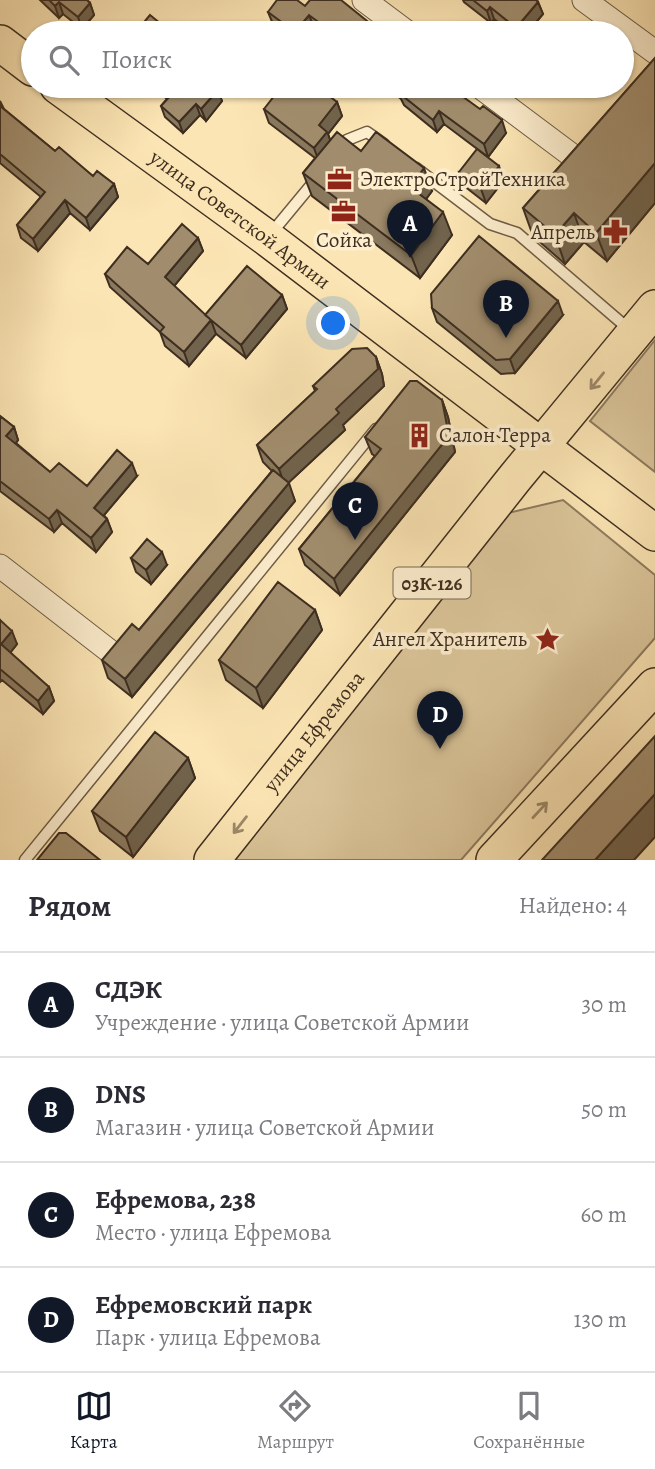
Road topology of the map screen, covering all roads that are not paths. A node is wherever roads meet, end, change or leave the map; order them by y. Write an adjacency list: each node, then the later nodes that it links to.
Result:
1 (364, 0): 3 (street)
2 (584, 0): 4 (street)
3 (392, 21)
4 (613, 21)
5 (634, 37): 7 (street)
6 (0, 43): 8 (main road)
7 (655, 52)
8 (21, 59)
9 (74, 98): 18 (main road, улица Советской Армии)
10 (495, 98): 13 (street)
11 (389, 148): 12 (lane)
12 (331, 160)
13 (578, 160)
14 (411, 164): 17 (lane)
15 (324, 169): 18 (lane)
16 (526, 223): 17 (lane)
17 (517, 233): 19 (lane)
18 (267, 238): 21 (main road, улица Советской Армии)
19 (645, 321): 21 (main road, улица Ефремова / 03К-126, one-way to 21)
20 (387, 415): 26 (lane)
21 (541, 446): 22 (main road, улица Советской Армии); 27 (main road, улица Ефремова / 03К-126, one-way to 27)
22 (655, 533)
23 (0, 566): 24 (street)
24 (112, 653)
25 (655, 686): 28 (main road, one-way to 25)
26 (25, 860)
27 (212, 860)
28 (494, 860)

